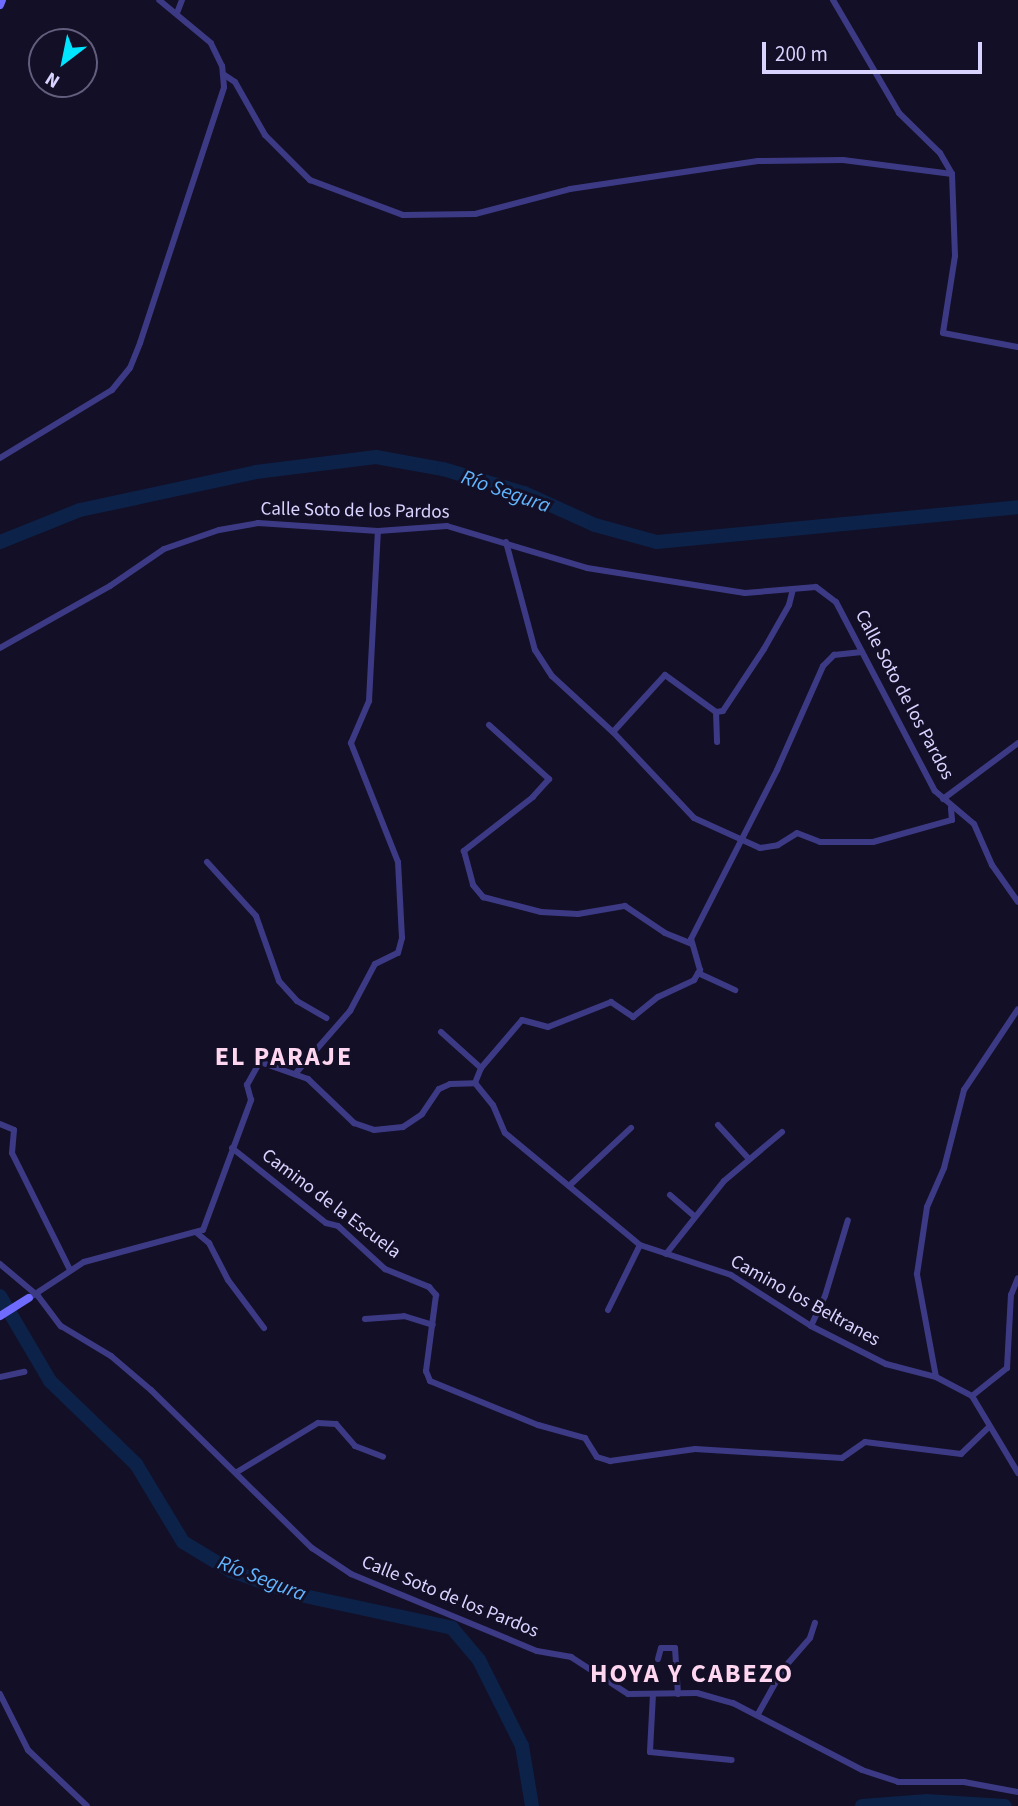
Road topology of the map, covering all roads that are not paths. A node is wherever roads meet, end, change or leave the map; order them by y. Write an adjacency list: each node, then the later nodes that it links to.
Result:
1 (159, 0): 4 (street)
2 (182, 0): 4 (street)
3 (833, 0): 6 (street)
4 (177, 13): 5 (street)
5 (223, 74): 6 (street); 8 (street)
6 (953, 174): 7 (street)
7 (1018, 347)
8 (0, 458)
9 (378, 531): 10 (street, Calle Soto de los Pardos); 12 (street, Calle Soto de los Pardos); 31 (street)
10 (506, 542): 11 (street, Calle Soto de los Pardos); 16 (street)
11 (793, 589): 13 (street, Calle Soto de los Pardos); 14 (street)
12 (0, 649)
13 (862, 652): 19 (street, Calle Soto de los Pardos); 21 (street)
14 (716, 712): 16 (street); 17 (street)
15 (489, 725): 24 (street)
16 (613, 732): 21 (street)
17 (717, 742)
18 (1018, 743): 19 (street)
19 (943, 799): 20 (street, Calle Soto de los Pardos)
20 (951, 808): 21 (street); 23 (street, Calle Soto de los Pardos)
21 (741, 842): 24 (street)
22 (207, 862): 28 (street)
23 (1018, 902)
24 (692, 944): 25 (street)
25 (698, 973): 26 (street); 30 (street)
26 (735, 989)
27 (1018, 1009): 58 (street)
28 (327, 1018)
29 (441, 1032): 30 (street)
30 (481, 1068): 32 (street)
31 (295, 1074): 32 (street); 37 (street)
32 (475, 1083): 39 (street, Camino los Beltranes)
33 (0, 1124): 47 (street)
34 (718, 1125): 38 (street)
35 (631, 1128): 39 (street)
36 (782, 1132): 38 (street)
37 (232, 1148): 43 (street); 53 (street, Camino de la Escuela)
38 (748, 1158): 41 (street)
39 (569, 1186): 44 (street, Camino los Beltranes)
40 (670, 1195): 41 (street)
41 (694, 1216): 45 (street)
42 (848, 1220): 54 (street)
43 (197, 1233): 47 (street); 55 (street)
44 (640, 1245): 45 (street, Camino los Beltranes); 50 (street)
45 (666, 1254): 54 (street, Camino los Beltranes)
46 (0, 1264): 49 (street, Calle Soto de los Pardos)
47 (70, 1270): 49 (street)
48 (1018, 1278): 59 (street)
49 (32, 1295): 51 (street); 62 (street, Calle Soto de los Pardos)
50 (608, 1310)
51 (0, 1316)
52 (365, 1319): 53 (street)
53 (433, 1325): 60 (street, Camino de la Escuela)
54 (811, 1326): 58 (street, Camino los Beltranes)
55 (264, 1328)
56 (24, 1372): 57 (street)
57 (0, 1377)
58 (936, 1377): 59 (street, Camino los Beltranes)
59 (972, 1396): 60 (street)
60 (989, 1427): 63 (street)
61 (383, 1457): 62 (street)
62 (237, 1472): 67 (street, Calle Soto de los Pardos)
63 (1018, 1473)
64 (815, 1623): 69 (street)
65 (658, 1659): 68 (street)
66 (0, 1694): 72 (street)
67 (653, 1694): 68 (street, Calle Soto de los Pardos); 70 (street)
68 (678, 1694): 69 (street, Calle Soto de los Pardos)
69 (758, 1714): 71 (street, Calle Soto de los Pardos)
70 (732, 1760)
71 (1018, 1792)
72 (87, 1806)

